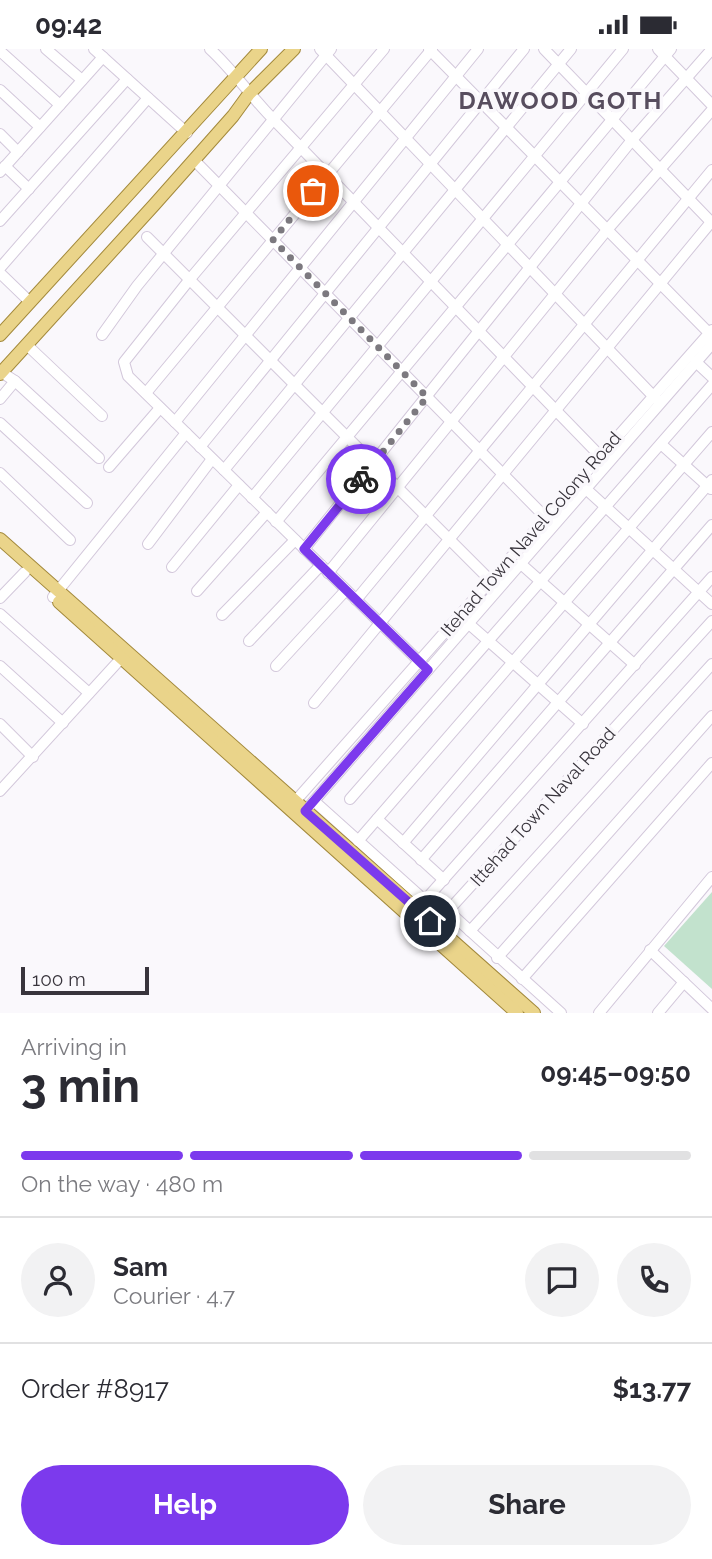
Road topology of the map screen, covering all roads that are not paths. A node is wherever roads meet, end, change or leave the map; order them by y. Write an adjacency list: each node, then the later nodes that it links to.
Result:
1 (46, 49): 22 (street)
2 (210, 49): 18 (street)
3 (261, 49): 18 (main road)
4 (294, 49): 26 (main road)
5 (384, 49): 23 (street)
6 (478, 49): 19 (street)
7 (524, 49): 28 (street)
8 (544, 49): 17 (street)
9 (571, 49): 17 (street)
10 (623, 49): 25 (street)
11 (712, 49): 20 (street)
12 (430, 50): 19 (street); 31 (street)
13 (0, 51): 29 (street)
14 (326, 51): 23 (street); 32 (street)
15 (665, 51): 20 (street); 33 (street)
16 (98, 53): 21 (street); 22 (street)
17 (559, 65): 25 (street); 35 (street)
18 (238, 75): 26 (street); 37 (main road)
19 (456, 77): 28 (street); 38 (street)
20 (686, 78): 30 (street); 39 (street)
21 (127, 79): 27 (street); 51 (street)
22 (82, 80): 29 (street)
23 (354, 84): 31 (street); 40 (street)
24 (0, 90): 34 (street)
25 (586, 93): 33 (street); 42 (street)
26 (249, 94): 32 (street); 43 (main road)
27 (148, 98): 37 (street); 69 (street)
28 (481, 102): 35 (street); 44 (street)
29 (60, 105): 34 (street)
30 (712, 108): 46 (street)
31 (380, 111): 38 (street); 48 (street)
32 (274, 120): 40 (street); 50 (street)
33 (612, 120): 39 (street); 49 (street)
34 (40, 127): 41 (street)
35 (506, 128): 42 (street); 52 (street)
36 (0, 134): 41 (street)
37 (187, 134): 77 (main road)
38 (406, 138): 44 (street); 54 (street)
39 (632, 140): 46 (street); 55 (street)
40 (300, 148): 48 (street); 56 (street)
41 (18, 152): 45 (street)
42 (534, 156): 49 (street); 57 (street)
43 (194, 160): 50 (street); 87 (main road)
44 (431, 164): 52 (street); 60 (street)
45 (3, 169): 51 (street)
46 (660, 170): 53 (street); 61 (street)
47 (712, 170): 53 (street)
48 (327, 175): 54 (street); 63 (street)
49 (560, 182): 55 (street); 64 (street)
50 (220, 187): 56 (street); 66 (street)
51 (29, 188): 58 (street)
52 (455, 190): 57 (street); 65 (street)
53 (688, 199): 59 (street); 67 (street)
54 (354, 203): 60 (street); 70 (street)
55 (581, 204): 61 (street); 68 (street)
56 (246, 213): 63 (street); 72 (street)
57 (483, 218): 64 (street); 73 (street)
58 (0, 221)
59 (712, 222): 74 (street)
60 (379, 228): 65 (street); 75 (street)
61 (607, 230): 67 (street); 76 (street)
62 (147, 237): 66 (street)
63 (273, 240): 70 (street); 78 (street)
64 (508, 244): 68 (street); 79 (street)
65 (403, 253): 73 (street); 80 (street)
66 (165, 255): 72 (street); 84 (street)
67 (637, 260): 74 (street); 81 (street)
68 (530, 267): 76 (street); 82 (street)
69 (0, 268)
70 (300, 268): 75 (street); 85 (street)
71 (0, 273): 77 (street)
72 (190, 279): 78 (street); 100 (street)
73 (430, 282): 79 (street); 88 (street)
74 (660, 284): 86 (street); 89 (street)
75 (325, 293): 80 (street); 91 (street)
76 (555, 294): 81 (street); 90 (street)
77 (30, 302): 83 (main road)
78 (217, 307): 85 (street); 100 (street)
79 (455, 307): 82 (street); 93 (street)
80 (349, 318): 88 (street); 97 (street)
81 (584, 324): 89 (street); 99 (street)
82 (479, 331): 90 (street); 101 (street)
83 (0, 334)
84 (102, 335)
85 (246, 335): 91 (street); 109 (street)
86 (711, 336): 92 (street, Itehad Town Navel Colony Road); 103 (street, Itehad Town Navel Colony Road)
87 (28, 345): 94 (main road); 107 (street)
88 (377, 347): 93 (street); 106 (street)
89 (607, 348): 103 (street); 105 (street)
90 (504, 357): 99 (street); 110 (street)
91 (271, 361): 97 (street); 115 (street)
92 (696, 362): 95 (street); 103 (street, Itehad Town Navel Colony Road)
93 (402, 371): 101 (street); 113 (street)
94 (1, 373): 96 (street)
95 (712, 377)
96 (15, 381): 102 (street); 117 (street)
97 (295, 384): 106 (street); 123 (street)
98 (712, 385): 114 (street)
99 (533, 387): 105 (street); 116 (street)
100 (146, 393): 104 (street)
101 (427, 397): 110 (street); 120 (street)
102 (0, 399)
103 (657, 399): 119 (street, Itehad Town Navel Colony Road)
104 (160, 408): 109 (street); 122 (street)
105 (555, 410): 119 (street); 125 (street)
106 (322, 412): 113 (street); 130 (street)
107 (102, 416)
108 (0, 422): 131 (street)
109 (175, 422): 112 (street)
110 (452, 422): 116 (street); 128 (street)
111 (712, 432): 121 (street)
112 (186, 433): 115 (street); 158 (street)
113 (347, 437): 120 (street); 135 (street)
114 (661, 444): 121 (street); 132 (street)
115 (200, 447): 118 (street)
116 (480, 450): 125 (street); 134 (street)
117 (99, 458)
118 (212, 459): 123 (street); 143 (street)
119 (604, 460): 129 (street, Itehad Town Navel Colony Road); 136 (street, Itehad Town Navel Colony Road)
120 (373, 463): 128 (street); 144 (street)
121 (684, 464): 127 (street); 138 (street)
122 (109, 467)
123 (224, 470): 126 (street)
124 (0, 473): 141 (street)
125 (503, 474): 136 (street); 140 (street)
126 (239, 485): 130 (street); 148 (street)
127 (710, 486): 145 (street)
128 (398, 488): 134 (street); 149 (street)
129 (586, 489): 132 (street); 136 (street, Itehad Town Navel Colony Road)
130 (252, 498): 133 (street)
131 (86, 503)
132 (606, 507): 138 (street); 153 (street)
133 (267, 512): 135 (street); 155 (street)
134 (426, 516): 140 (street); 160 (street)
135 (276, 521): 142 (street)
136 (551, 523): 147 (street, Itehad Town Navel Colony Road); 154 (street, Itehad Town Navel Colony Road)
137 (712, 525): 150 (street)
138 (628, 527): 145 (street); 161 (street)
139 (0, 539): 158 (main road)
140 (449, 539): 154 (street); 165 (street)
141 (70, 540)
142 (295, 540): 144 (street); 164 (street)
143 (148, 544)
144 (304, 549): 149 (street)
145 (652, 549): 150 (street); 167 (street)
146 (0, 550): 151 (main road)
147 (521, 564): 153 (street); 154 (street, Itehad Town Navel Colony Road)
148 (172, 567)
149 (325, 569): 156 (street); 169 (street)
150 (674, 569): 157 (street); 171 (street)
151 (25, 572): 158 (main road); 159 (street)
152 (712, 577): 157 (street)
153 (541, 582): 161 (street); 170 (street)
154 (495, 585): 166 (street, Itehad Town Navel Colony Road); 173 (street, Itehad Town Navel Colony Road)
155 (197, 590)
156 (346, 590): 160 (street); 178 (street)
157 (699, 592): 162 (street); 176 (street)
158 (56, 594): 172 (main road)
159 (0, 598)
160 (356, 600): 165 (street)
161 (564, 602): 167 (street); 174 (street)
162 (712, 604)
163 (0, 614): 181 (street)
164 (222, 615)
165 (380, 623): 173 (street); 183 (street)
166 (469, 624): 170 (street); 179 (street, Itehad Town Navel Colony Road)
167 (589, 624): 171 (street); 180 (street)
168 (710, 628): 202 (street, Ittehad Town Naval Road)
169 (249, 641)
170 (488, 641): 174 (street); 193 (street)
171 (610, 643): 176 (street); 182 (street)
172 (125, 655): 181 (street); 194 (main road)
173 (419, 662): 179 (street); 194 (street, Itehad Town Navel Colony Road)
174 (512, 662): 180 (street); 196 (street)
175 (712, 664): 202 (street)
176 (635, 665): 187 (street)
177 (0, 666): 185 (street)
178 (275, 666)
179 (428, 670): 195 (street, Itehad Town Navel Colony Road)
180 (538, 684): 182 (street); 198 (street)
181 (89, 693): 185 (street)
182 (558, 702): 187 (street); 199 (street)
183 (314, 703)
184 (712, 716): 204 (street)
185 (63, 723): 188 (street)
186 (0, 724): 188 (street)
187 (583, 724): 201 (street)
188 (33, 757): 191 (street)
189 (712, 763): 205 (street)
190 (0, 773): 191 (street)
191 (9, 781): 192 (street)
192 (0, 791)
193 (350, 799)
194 (292, 804): 195 (main road)
195 (306, 810): 197 (street); 208 (main road); 209 (main road)
196 (377, 820): 197 (street); 198 (street)
197 (358, 841): 201 (street)
198 (403, 843): 199 (street)
199 (421, 860): 201 (street)
200 (712, 877): 203 (street)
201 (444, 880)
202 (470, 931): 204 (street, Ittehad Town Naval Road)
203 (650, 950): 206 (street); 211 (street)
204 (497, 958): 205 (street, Ittehad Town Naval Road)
205 (522, 979): 210 (street, Ittehad Town Naval Road)
206 (684, 982): 207 (street); 212 (street)
207 (712, 1009)
208 (517, 1013)
209 (534, 1013)
210 (561, 1013)
211 (599, 1013)
212 (658, 1013)

